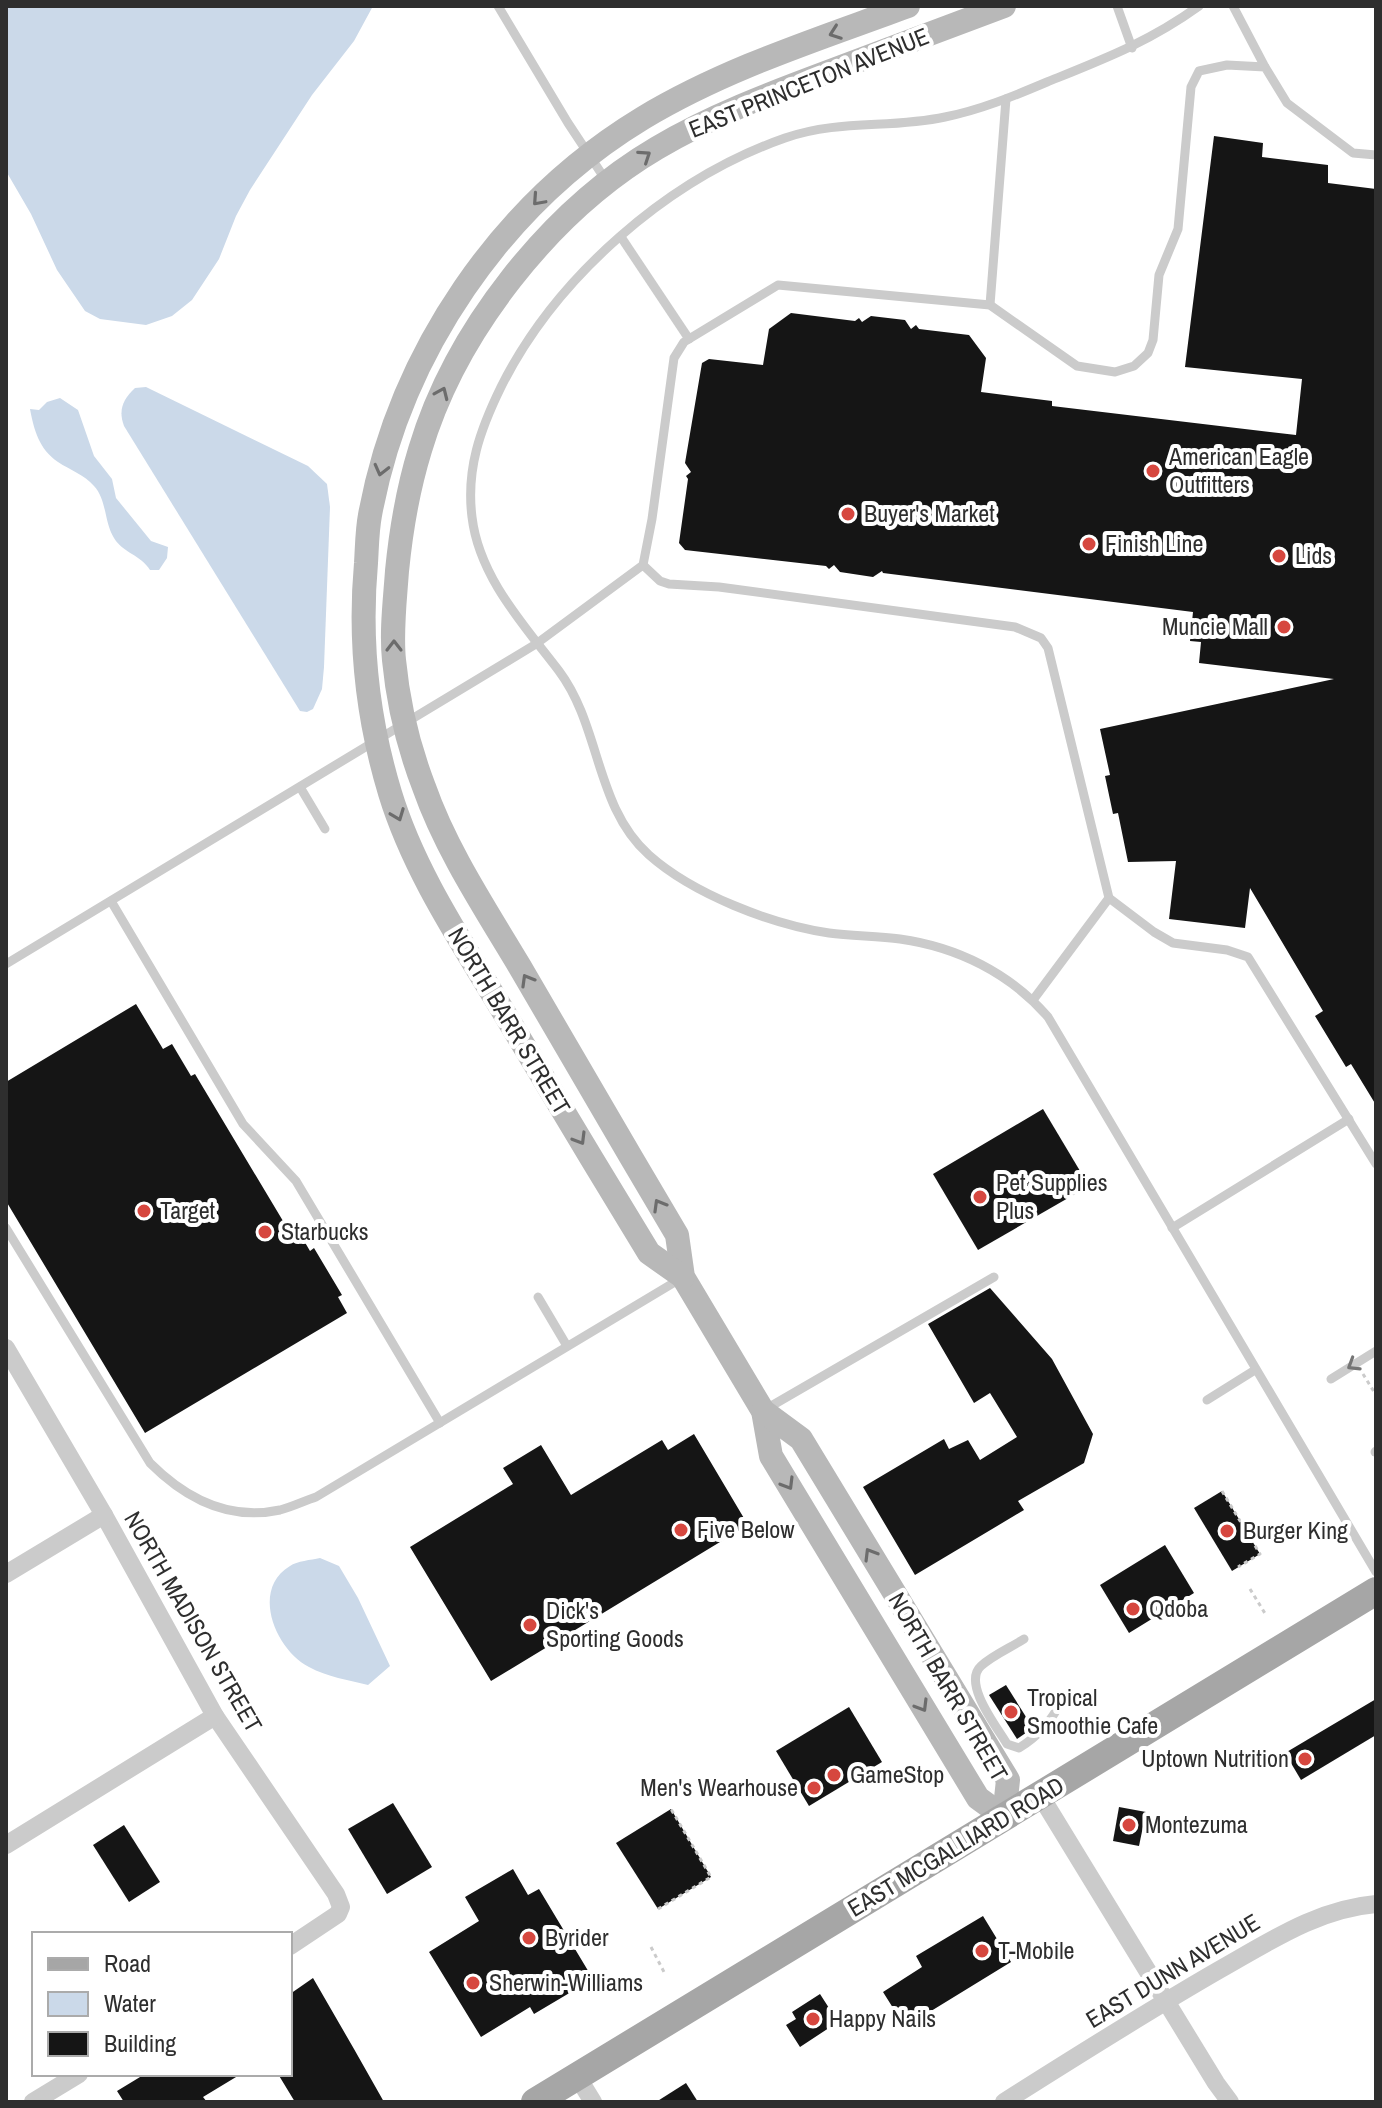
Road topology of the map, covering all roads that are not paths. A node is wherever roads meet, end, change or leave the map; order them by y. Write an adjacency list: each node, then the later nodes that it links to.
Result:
1 (498, 6): 10 (lane)
2 (908, 6): 10 (street, EAST PRINCETON AVENUE, one-way to 10)
3 (1004, 6): 12 (street, EAST PRINCETON AVENUE, one-way to 3)
4 (1117, 6): 7 (lane)
5 (1199, 6): 7 (lane)
6 (1233, 6): 8 (lane)
7 (1132, 48): 9 (lane)
8 (1265, 67): 11 (lane); 14 (lane)
9 (1006, 99): 13 (lane); 14 (lane)
10 (589, 154): 12 (lane); 19 (street, EAST PRINCETON AVENUE, one-way to 19)
11 (1376, 155)
12 (607, 182): 18 (street, EAST PRINCETON AVENUE, one-way to 12)
13 (621, 237): 15 (lane); 17 (lane)
14 (990, 305): 15 (lane)
15 (689, 339): 16 (lane)
16 (643, 565): 17 (lane); 22 (lane)
17 (536, 644): 18 (lane); 25 (lane)
18 (406, 723): 19 (lane); 30 (street, NORTH BARR STREET, one-way to 18)
19 (376, 741): 20 (lane); 30 (street, NORTH BARR STREET, one-way to 30)
20 (300, 787): 21 (lane); 23 (lane)
21 (325, 829)
22 (1109, 898): 25 (lane); 26 (lane)
23 (111, 901): 24 (lane); 40 (lane)
24 (6, 964)
25 (1033, 1000): 29 (lane)
26 (1349, 1119): 27 (lane); 29 (lane)
27 (1376, 1164)
28 (6, 1228): 40 (lane)
29 (1172, 1228): 36 (lane)
30 (683, 1277): 33 (lane); 39 (street, NORTH BARR STREET)
31 (994, 1277): 39 (lane)
32 (538, 1297): 33 (lane)
33 (567, 1346): 40 (lane)
34 (6, 1348): 41 (street, NORTH MADISON STREET)
35 (1376, 1351): 37 (lane, one-way to 37)
36 (1255, 1370): 38 (lane); 42 (lane)
37 (1331, 1379)
38 (1207, 1400)
39 (763, 1411): 49 (street, NORTH BARR STREET, one-way to 49); 49 (street, NORTH BARR STREET, one-way to 39)
40 (440, 1423)
41 (104, 1515): 43 (street); 47 (street, NORTH MADISON STREET)
42 (1376, 1572)
43 (6, 1574)
44 (1376, 1591): 48 (main road, EAST MCGALLIARD ROAD)
45 (1024, 1639): 46 (lane)
46 (1062, 1701)
47 (215, 1716): 50 (street); 52 (street, NORTH MADISON STREET)
48 (1040, 1795): 49 (main road, EAST MCGALLIARD ROAD); 53 (street, NORTH BARR STREET)
49 (1004, 1817): 55 (main road, EAST MCGALLIARD ROAD)
50 (6, 1845)
51 (1376, 1904): 53 (street, EAST DUNN AVENUE)
52 (292, 1945)
53 (1167, 2000): 59 (street, EAST DUNN AVENUE); 60 (street, NORTH BARR STREET)
54 (76, 2076): 56 (street)
55 (577, 2076): 57 (main road, EAST MCGALLIARD ROAD); 58 (street)
56 (33, 2102)
57 (535, 2102)
58 (593, 2102)
59 (1004, 2102)
60 (1230, 2102)

